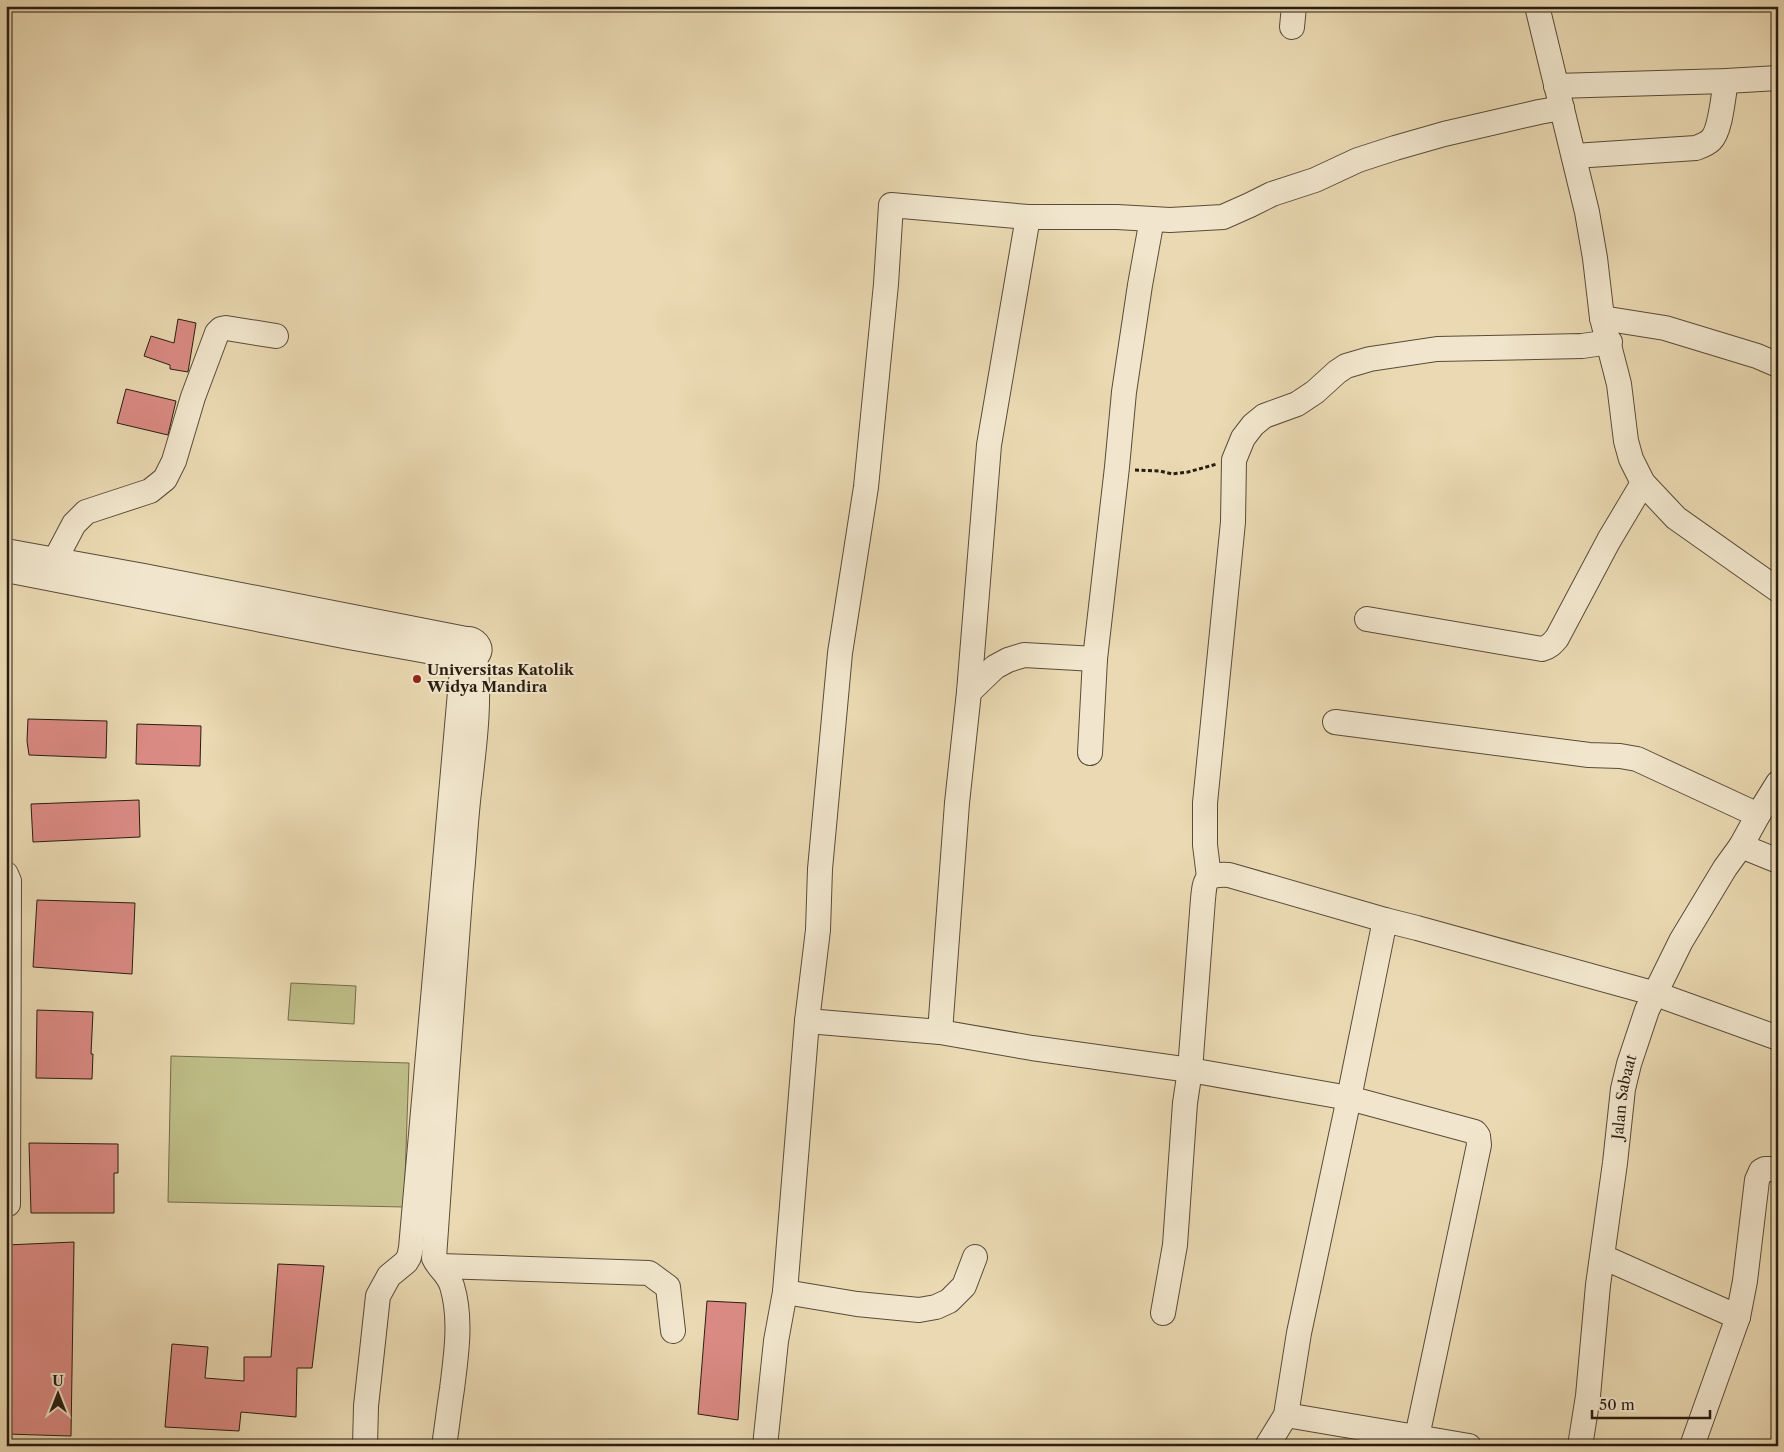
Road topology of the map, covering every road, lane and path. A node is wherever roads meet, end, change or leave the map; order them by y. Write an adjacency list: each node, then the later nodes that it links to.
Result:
1 (1537, 6): 4 (street)
2 (1778, 78): 3 (street)
3 (1726, 81): 4 (street); 5 (street)
4 (1559, 97): 5 (street); 7 (street)
5 (1574, 156): 8 (street)
6 (1028, 217): 7 (street); 23 (street); 34 (street)
7 (1152, 219): 13 (street)
8 (1602, 318): 10 (street); 11 (street)
9 (276, 336): 16 (street)
10 (1610, 342): 12 (street); 14 (street)
11 (1778, 365)
12 (1234, 460): 13 (path); 31 (street)
13 (1117, 468): 22 (street)
14 (1643, 483): 19 (street); 20 (street)
15 (6, 551): 16 (street)
16 (55, 560): 18 (street)
17 (6, 570): 18 (street)
18 (141, 585): 21 (street)
19 (1778, 590)
20 (1367, 619)
21 (466, 653): 43 (street); 50 (street)
22 (1095, 659): 23 (street); 25 (street)
23 (968, 692): 35 (street)
24 (1335, 722): 27 (street)
25 (1090, 753)
26 (1778, 783): 27 (street, Jalan Sabaat)
27 (1758, 815): 28 (street, Jalan Sabaat)
28 (1741, 846): 29 (street); 33 (street, Jalan Sabaat)
29 (1778, 861)
30 (6, 874): 40 (street)
31 (1209, 877): 32 (street); 37 (street)
32 (1385, 920): 33 (street); 38 (street)
33 (1656, 994): 36 (street); 42 (street, Jalan Sabaat)
34 (806, 1021): 35 (street); 44 (street)
35 (940, 1032): 37 (street)
36 (1778, 1038)
37 (1190, 1070): 38 (street); 45 (street)
38 (1350, 1098): 48 (street); 49 (street)
39 (1778, 1169): 46 (street)
40 (8, 1204)
41 (975, 1257): 44 (street)
42 (1603, 1258): 46 (street); 55 (street, Jalan Sabaat)
43 (440, 1266): 47 (street); 51 (street)
44 (785, 1292): 52 (street)
45 (1163, 1313)
46 (1738, 1317): 56 (street)
47 (673, 1331)
48 (1286, 1414): 49 (street); 53 (street)
49 (1416, 1441): 54 (street)
50 (365, 1446)
51 (444, 1446)
52 (765, 1446)
53 (1267, 1446)
54 (1469, 1446)
55 (1580, 1446)
56 (1692, 1446)

